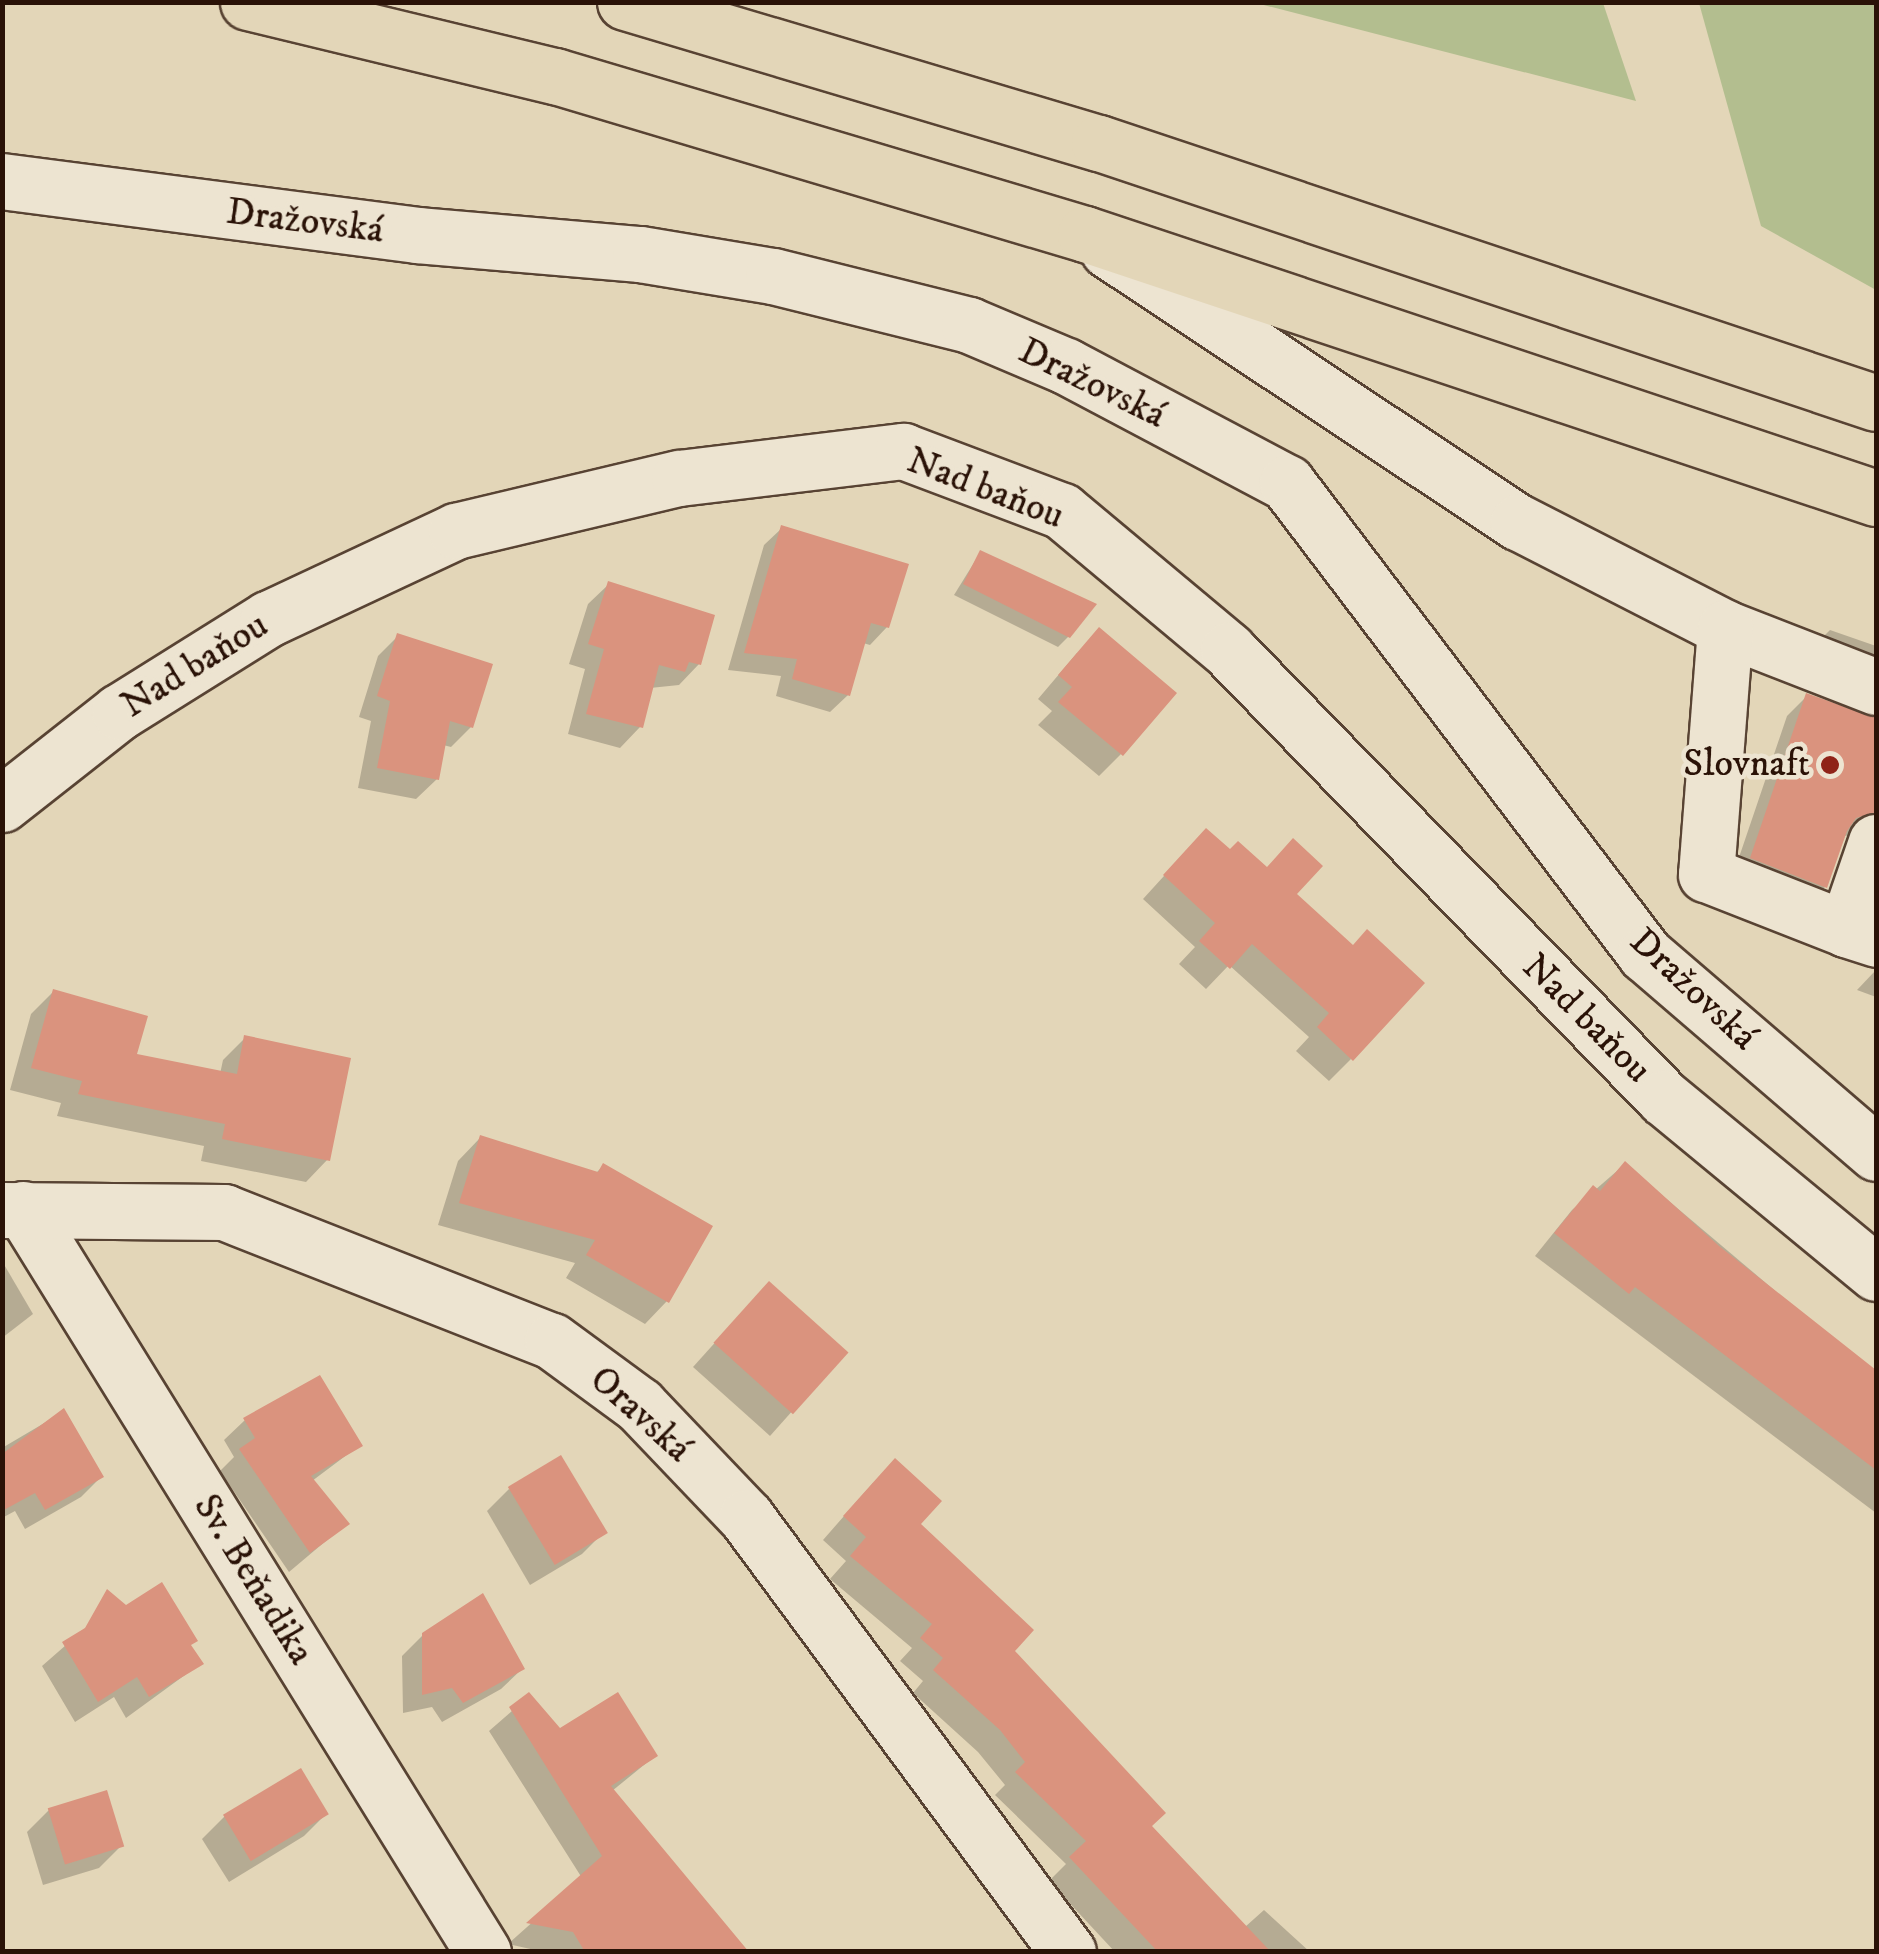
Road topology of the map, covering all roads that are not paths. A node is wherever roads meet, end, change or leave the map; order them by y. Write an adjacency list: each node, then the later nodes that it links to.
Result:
1 (248, 2): 4 (main road)
2 (626, 2): 5 (main road)
3 (2, 182): 14 (street, Dražovská)
4 (1084, 234): 8 (main road); 9 (street)
5 (1746, 358): 6 (main road); 7 (main road)
6 (1876, 370)
7 (1876, 403)
8 (1876, 498)
9 (1725, 628): 10 (street); 13 (street)
10 (1876, 687)
11 (2, 804): 16 (street, Nad baňou)
12 (1876, 842): 13 (street)
13 (1861, 934)
14 (1876, 1153)
15 (13, 1209): 17 (street, Sv. Beňadika); 18 (street, Oravská)
16 (1876, 1273)
17 (483, 1952)
18 (1068, 1952)

